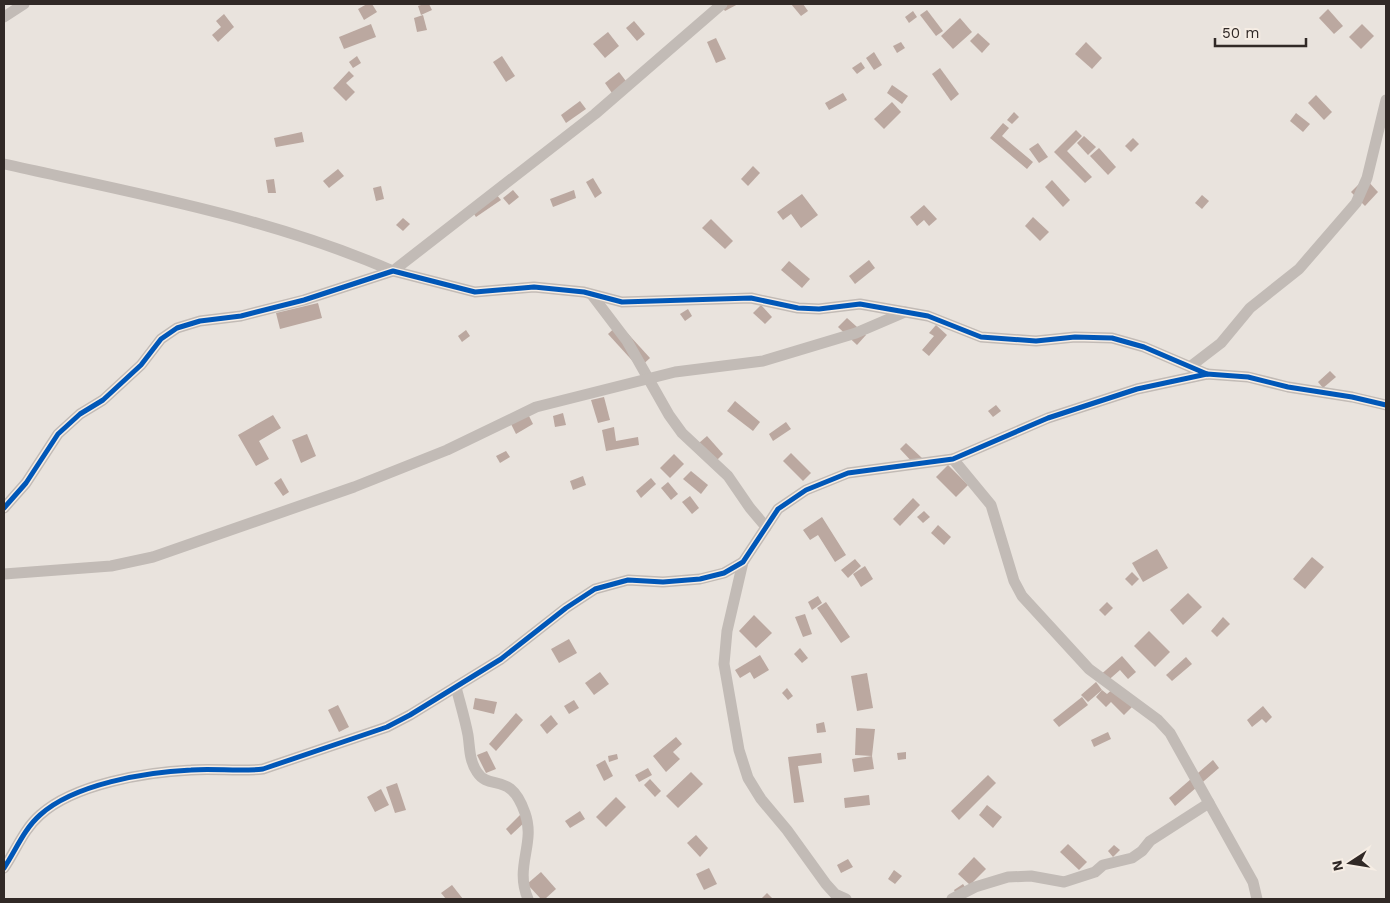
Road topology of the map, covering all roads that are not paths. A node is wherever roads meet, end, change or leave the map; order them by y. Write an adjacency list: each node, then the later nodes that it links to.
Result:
1 (24, 4): 3 (street)
2 (722, 4): 6 (street)
3 (4, 17)
4 (1386, 100): 9 (street)
5 (4, 164): 6 (street)
6 (392, 271): 7 (street); 14 (street)
7 (592, 295): 8 (street); 11 (street)
8 (906, 311): 9 (street); 11 (street)
9 (1191, 366): 10 (street)
10 (1208, 374): 12 (street); 13 (street)
11 (649, 380): 15 (street); 17 (street)
12 (1386, 405)
13 (953, 459): 15 (street); 19 (street)
14 (4, 508)
15 (766, 527): 16 (street)
16 (743, 562): 18 (street); 22 (street)
17 (4, 574)
18 (456, 687): 20 (street); 21 (street)
19 (1209, 803): 23 (street); 24 (street)
20 (4, 868)
21 (528, 899)
22 (846, 899)
23 (952, 899)
24 (1257, 899)

